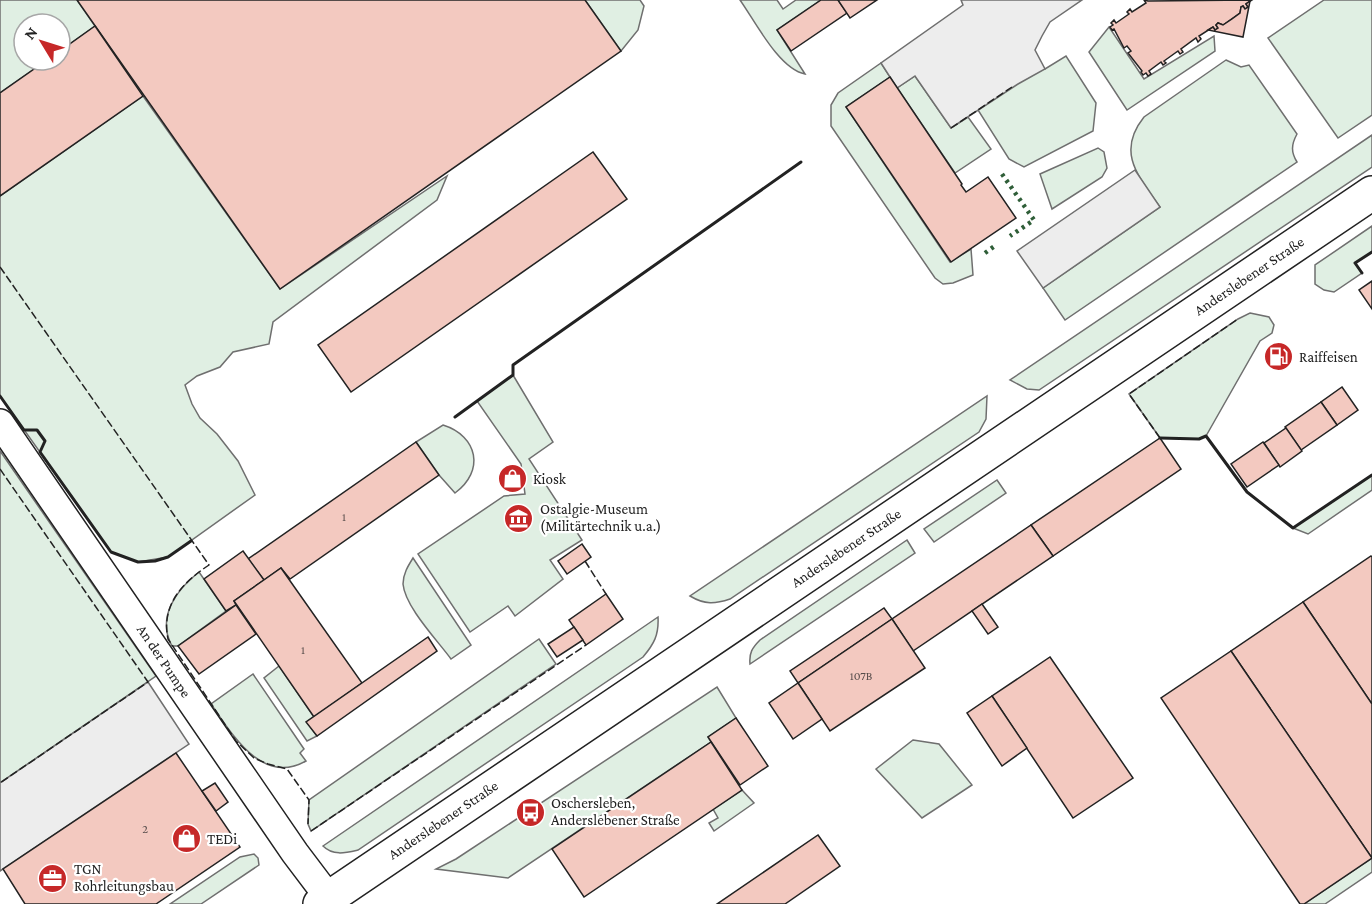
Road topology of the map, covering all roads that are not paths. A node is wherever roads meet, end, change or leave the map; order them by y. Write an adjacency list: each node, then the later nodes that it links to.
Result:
1 (1372, 193): 3 (main road, Anderslebener Straße)
2 (0, 423): 3 (street, An der Pumpe)
3 (324, 901)

